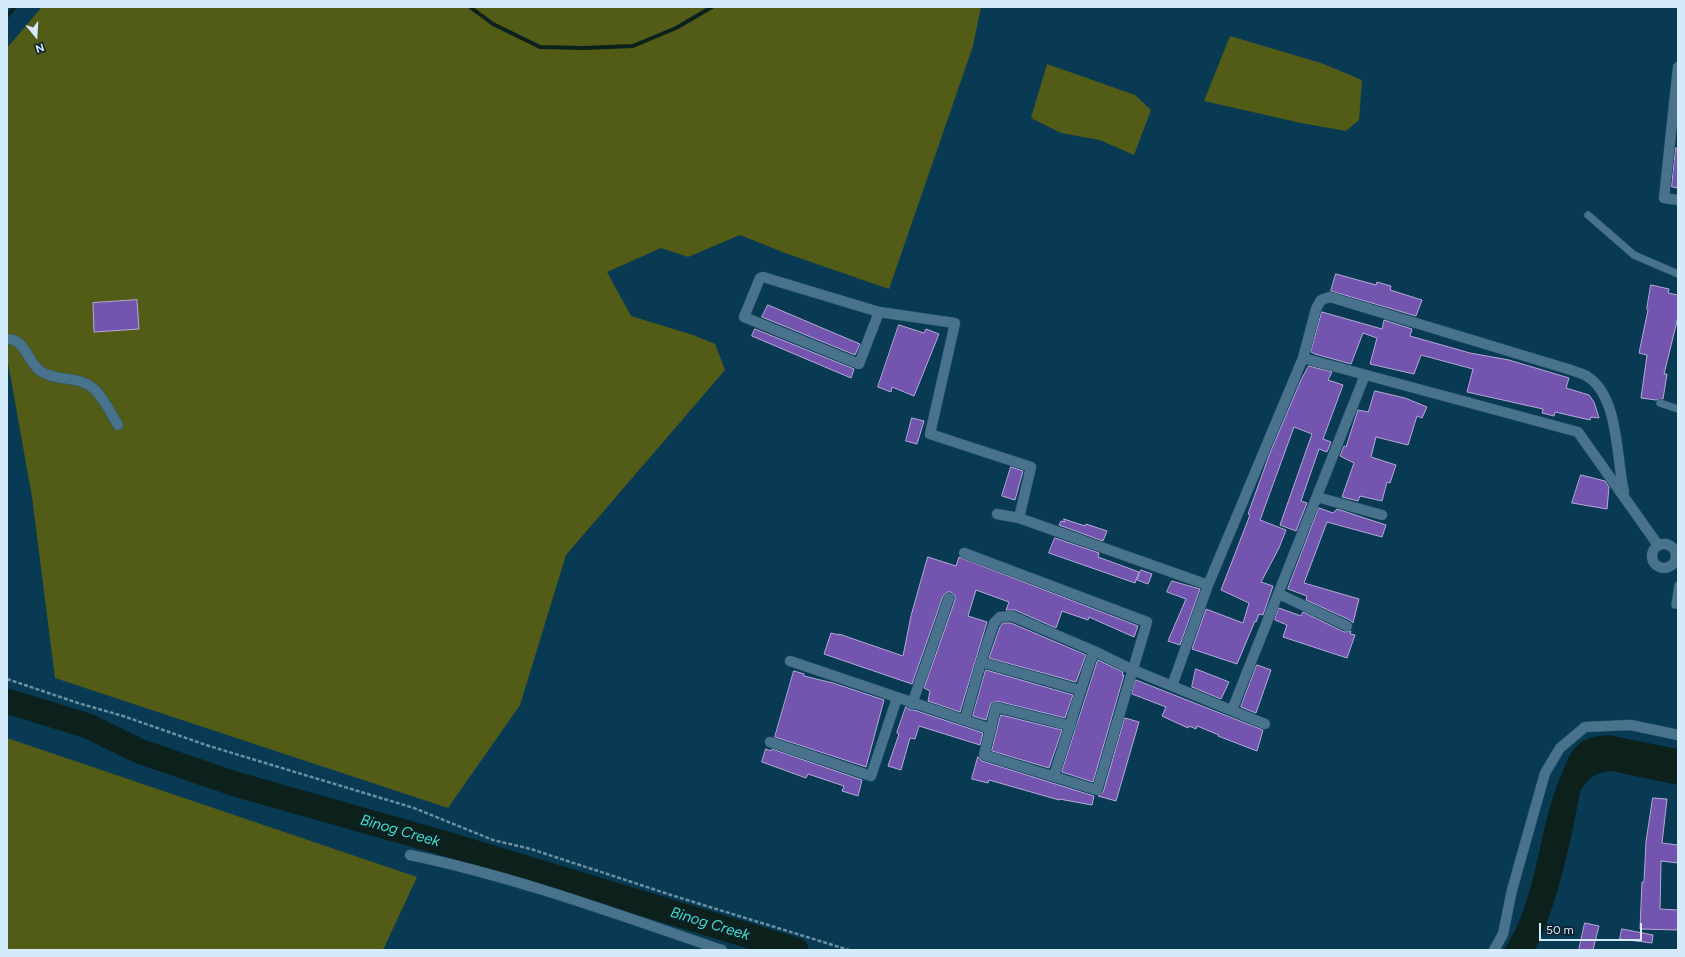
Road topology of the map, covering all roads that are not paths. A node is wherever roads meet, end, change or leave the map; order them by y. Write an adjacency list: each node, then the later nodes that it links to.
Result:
1 (1678, 67): 2 (street)
2 (1678, 200)
3 (1588, 215): 4 (lane)
4 (1678, 274)
5 (879, 312): 5 (street); 16 (street)
6 (7, 339): 11 (street)
7 (1304, 358): 8 (street); 13 (street); 20 (street)
8 (1365, 375): 12 (street); 13 (street)
9 (1660, 403): 10 (lane)
10 (1678, 409)
11 (118, 425)
12 (1317, 497): 15 (street); 22 (street)
13 (1625, 497): 17 (street)
14 (997, 514): 16 (street)
15 (1382, 515)
16 (1019, 518): 20 (street)
17 (1658, 545): 19 (street); 19 (street)
18 (964, 553): 29 (street)
19 (1677, 559)
20 (1208, 585): 30 (street)
21 (1678, 585): 24 (lane)
22 (1279, 594): 25 (street); 34 (street)
23 (949, 598): 33 (street)
24 (1678, 605)
25 (1347, 626)
26 (1094, 650): 28 (street); 29 (street); 31 (street)
27 (790, 661): 32 (street)
28 (980, 662): 31 (street); 35 (street)
29 (1133, 670): 30 (street); 41 (street)
30 (1172, 686): 34 (street)
31 (1080, 690): 37 (street)
32 (897, 698): 33 (street); 40 (street)
33 (912, 704): 35 (street)
34 (1232, 710): 36 (street)
35 (966, 719): 38 (street)
36 (1265, 724)
37 (1071, 726): 38 (street); 41 (street)
38 (991, 729): 41 (street)
39 (1678, 735): 44 (street)
40 (770, 742)
41 (1054, 775)
42 (410, 855): 43 (street)
43 (722, 950)
44 (1494, 950)

